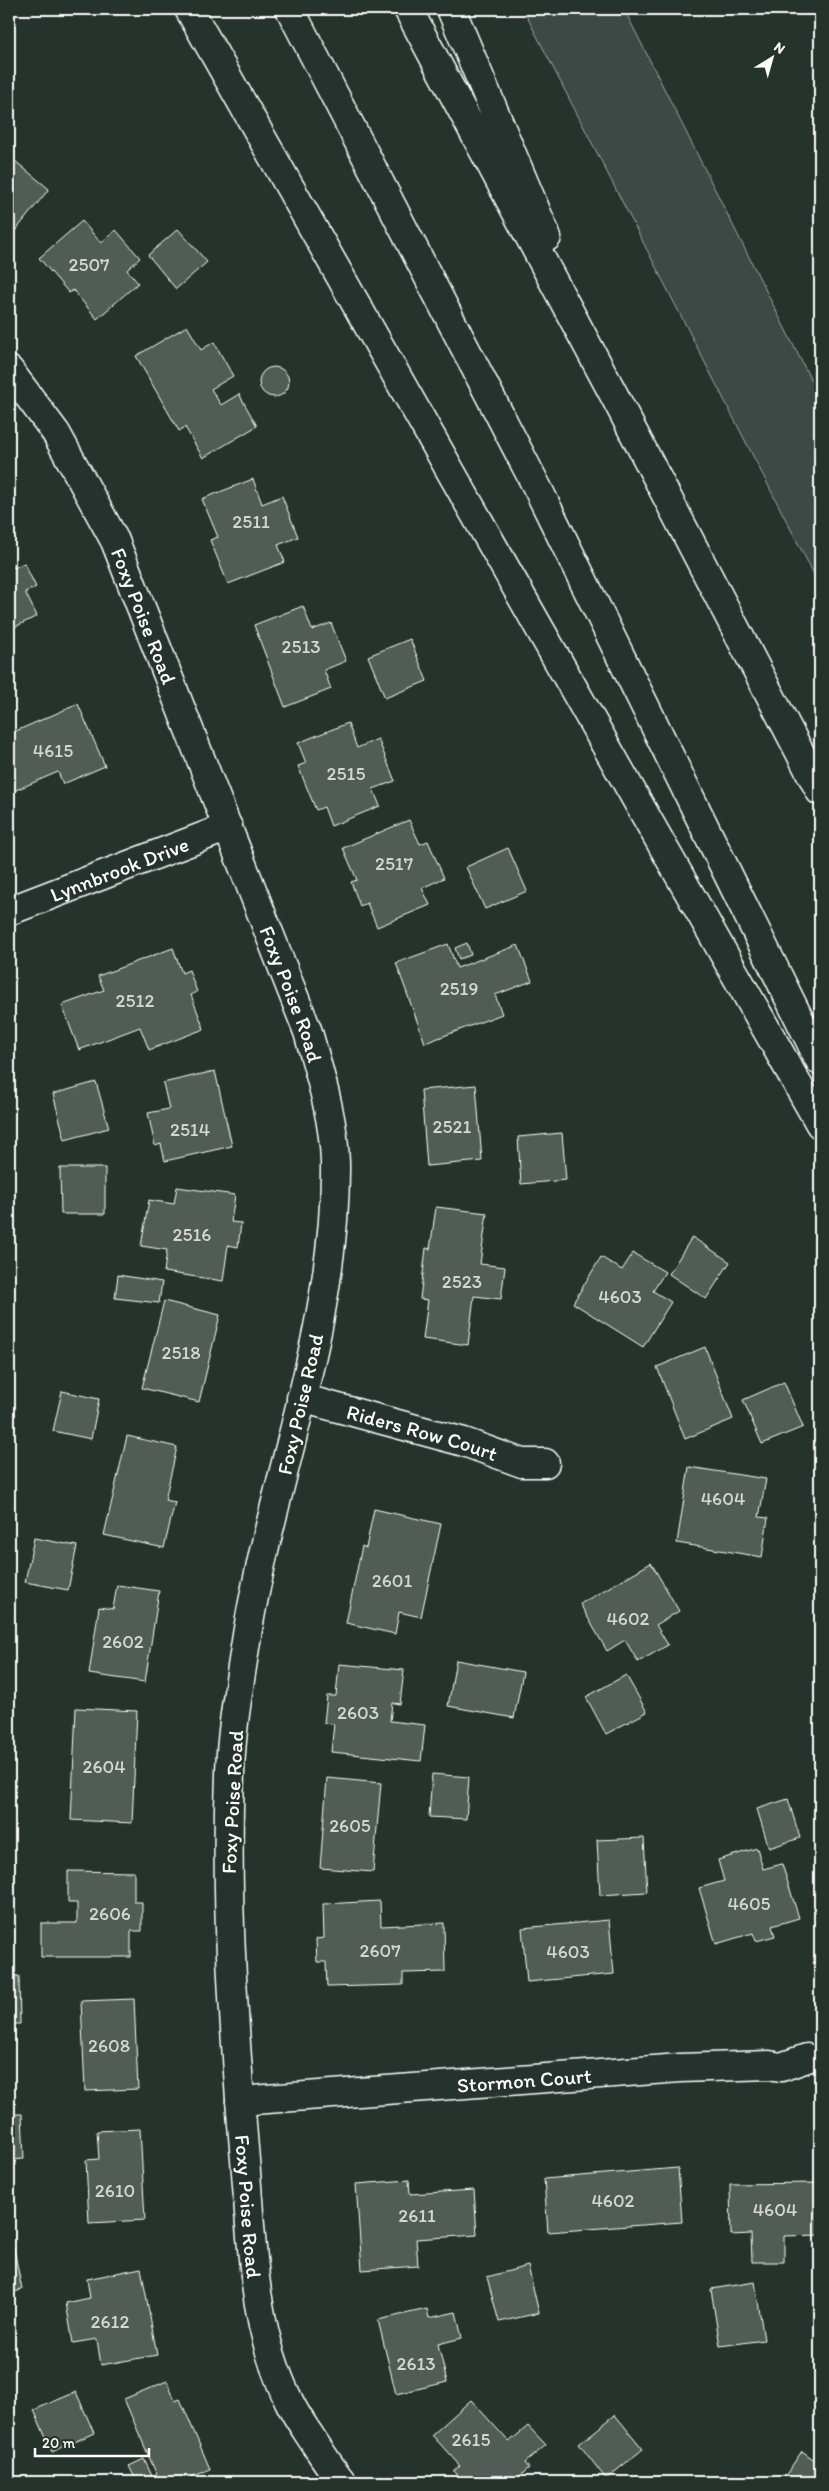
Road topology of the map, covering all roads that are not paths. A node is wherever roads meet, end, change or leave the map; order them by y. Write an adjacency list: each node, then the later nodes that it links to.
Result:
1 (189, 9): 6 (main road)
2 (195, 9): 6 (main road)
3 (290, 9): 12 (main road)
4 (408, 9): 8 (main road)
5 (451, 9): 8 (main road)
6 (270, 151): 13 (main road)
7 (9, 370): 10 (main road, Foxy Poise Road)
8 (614, 395): 9 (main road)
9 (820, 791)
10 (228, 827): 11 (main road, Lynnbrook Drive); 14 (main road, Foxy Poise Road)
11 (9, 911)
12 (820, 1061)
13 (820, 1124)
14 (301, 1398): 15 (main road, Riders Row Court); 17 (main road, Foxy Poise Road)
15 (545, 1463)
16 (807, 2058): 17 (main road, Stormon Court)
17 (240, 2101): 18 (main road, Foxy Poise Road)
18 (342, 2482)

